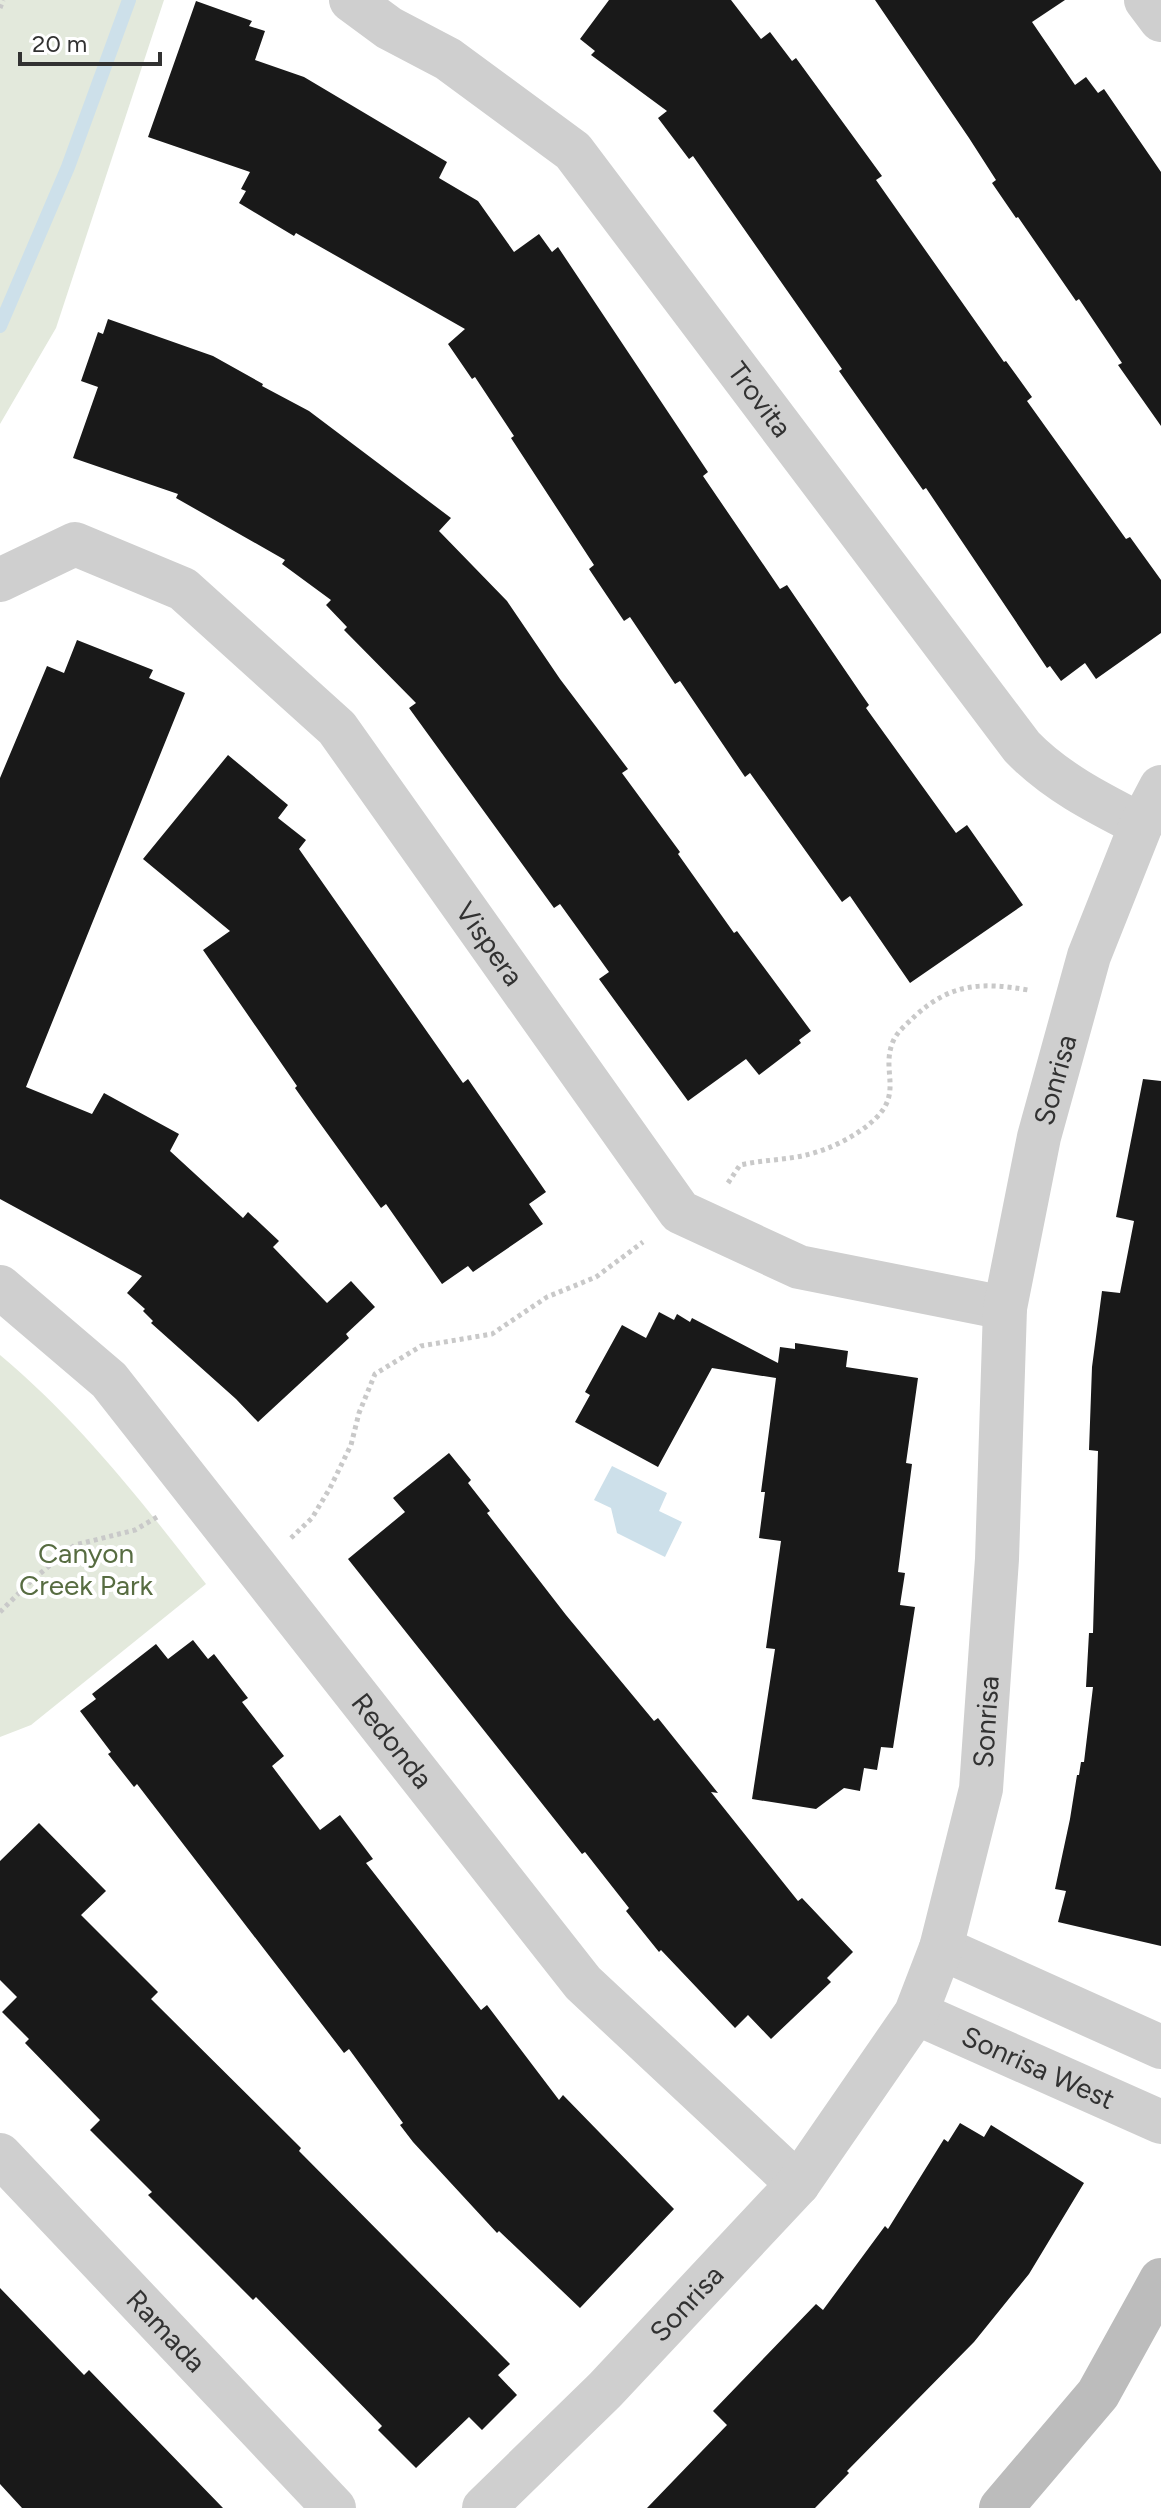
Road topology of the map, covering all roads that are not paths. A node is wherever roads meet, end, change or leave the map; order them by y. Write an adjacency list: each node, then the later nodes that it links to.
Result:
1 (351, 0): 6 (street, Trovita)
2 (1146, 0): 3 (street)
3 (1161, 20)
4 (0, 580): 8 (street, Vispera)
5 (1161, 787): 6 (street, Sonrisa)
6 (1141, 825): 8 (street, Sonrisa)
7 (0, 1287): 14 (street, Redonda)
8 (1005, 1308): 9 (street, Sonrisa)
9 (941, 1948): 10 (street, Sonrisa); 11 (street)
10 (916, 2013): 12 (street, Sonrisa West); 14 (street, Sonrisa)
11 (1161, 2047)
12 (1161, 2122)
13 (0, 2155): 16 (street, Ramada)
14 (798, 2184): 17 (street, Sonrisa)
15 (1161, 2280): 18 (street)
16 (334, 2508)
17 (484, 2508)
18 (1001, 2508)

